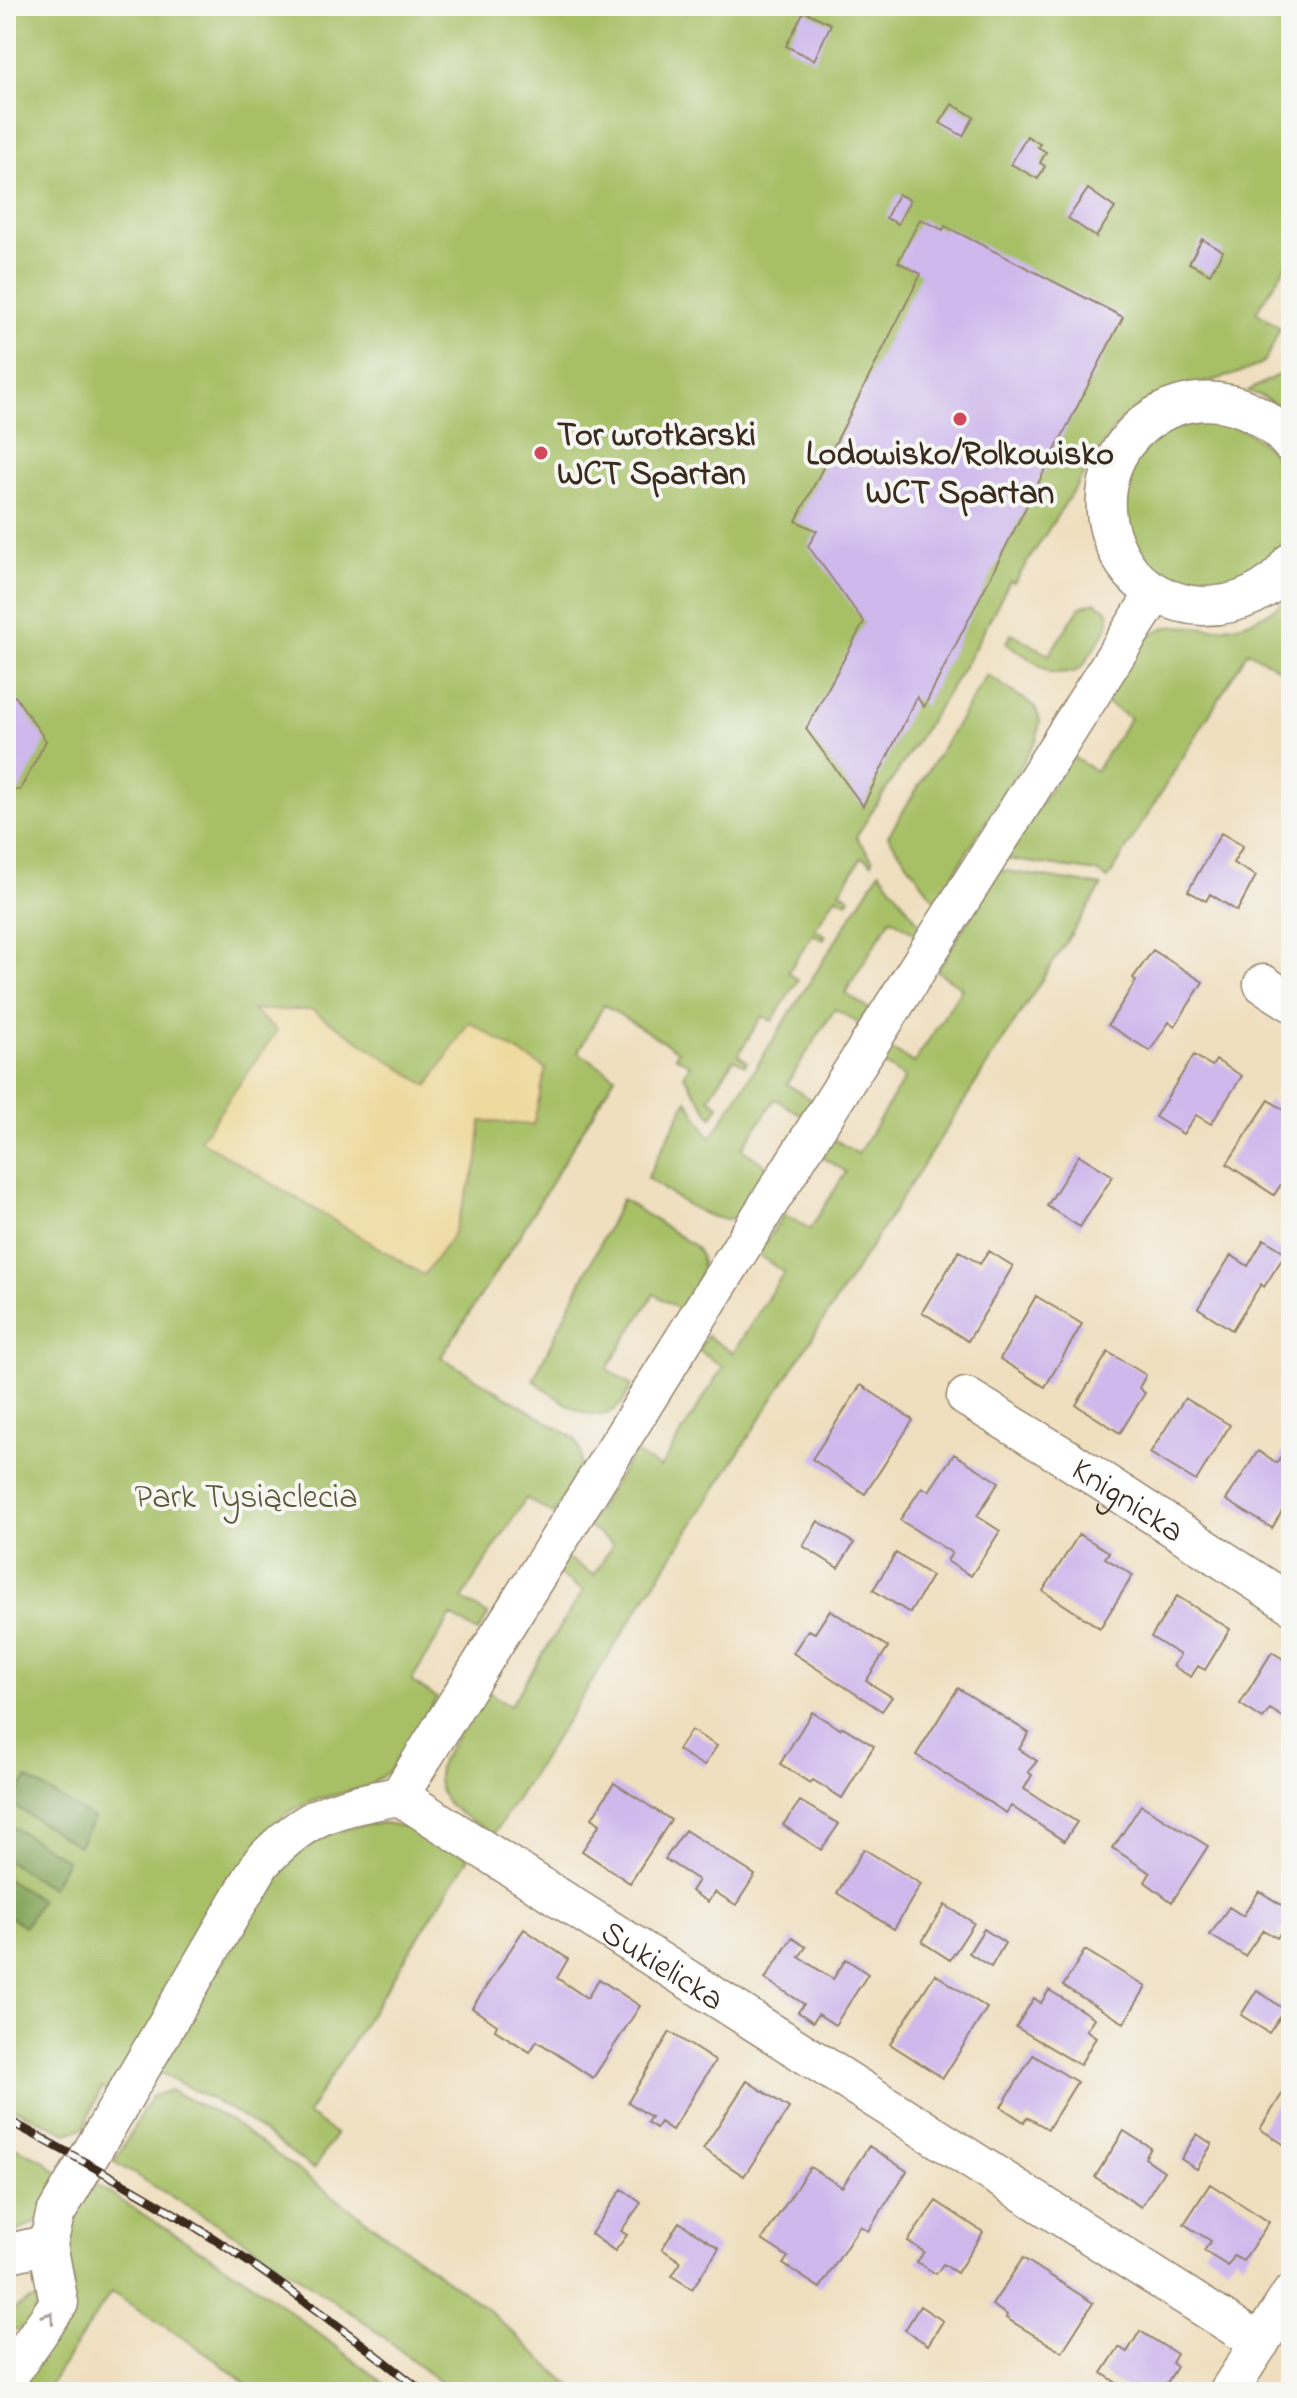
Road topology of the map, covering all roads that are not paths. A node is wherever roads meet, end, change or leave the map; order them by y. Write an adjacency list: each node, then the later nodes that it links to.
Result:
1 (1291, 444): 3 (street)
2 (1291, 562): 3 (street)
3 (1155, 593): 6 (street)
4 (966, 1397): 5 (street, Knignicka)
5 (1291, 1604)
6 (399, 1796): 7 (street); 10 (street, Sukielicka)
7 (48, 2244): 8 (street); 11 (street, one-way to 7)
8 (6, 2254)
9 (1291, 2294): 10 (street)
10 (1260, 2343): 12 (street)
11 (6, 2380)
12 (1228, 2392)

